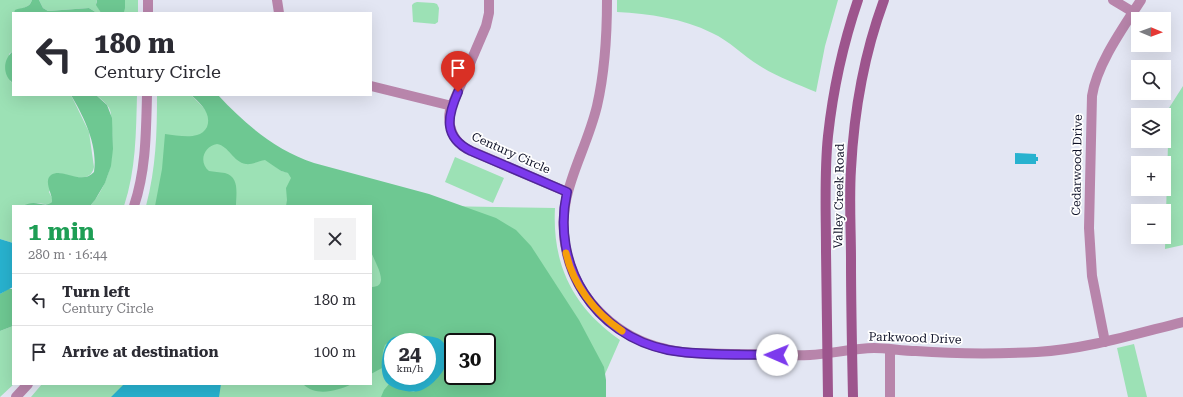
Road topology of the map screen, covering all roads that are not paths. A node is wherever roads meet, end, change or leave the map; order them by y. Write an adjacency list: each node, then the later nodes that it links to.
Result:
1 (148, 0): 9 (street)
2 (277, 0): 10 (street)
3 (489, 0): 15 (street, Century Circle)
4 (607, 0): 16 (street, Parkwood Drive)
5 (858, 0): 22 (main road, Valley Creek Road)
6 (884, 0): 21 (main road, Valley Creek Road)
7 (1112, 0): 11 (street)
8 (1141, 0): 11 (street, Cedarwood Drive)
9 (148, 12)
10 (279, 12)
11 (1133, 12)
12 (1131, 15): 19 (street, Cedarwood Drive)
13 (372, 86): 15 (street)
14 (147, 96): 17 (street)
15 (452, 106): 16 (street, Century Circle)
16 (567, 192): 22 (street, Parkwood Drive)
17 (134, 205)
18 (1183, 322): 19 (street, Parkwood Drive)
19 (1106, 342): 20 (street, Parkwood Drive)
20 (890, 349): 21 (street, Parkwood Drive); 27 (street)
21 (852, 350): 22 (street, Parkwood Drive); 26 (main road, Valley Creek Road)
22 (827, 353): 25 (main road, Valley Creek Road)
23 (27, 385): 24 (street)
24 (16, 397)
25 (828, 397)
26 (852, 397)
27 (890, 397)

